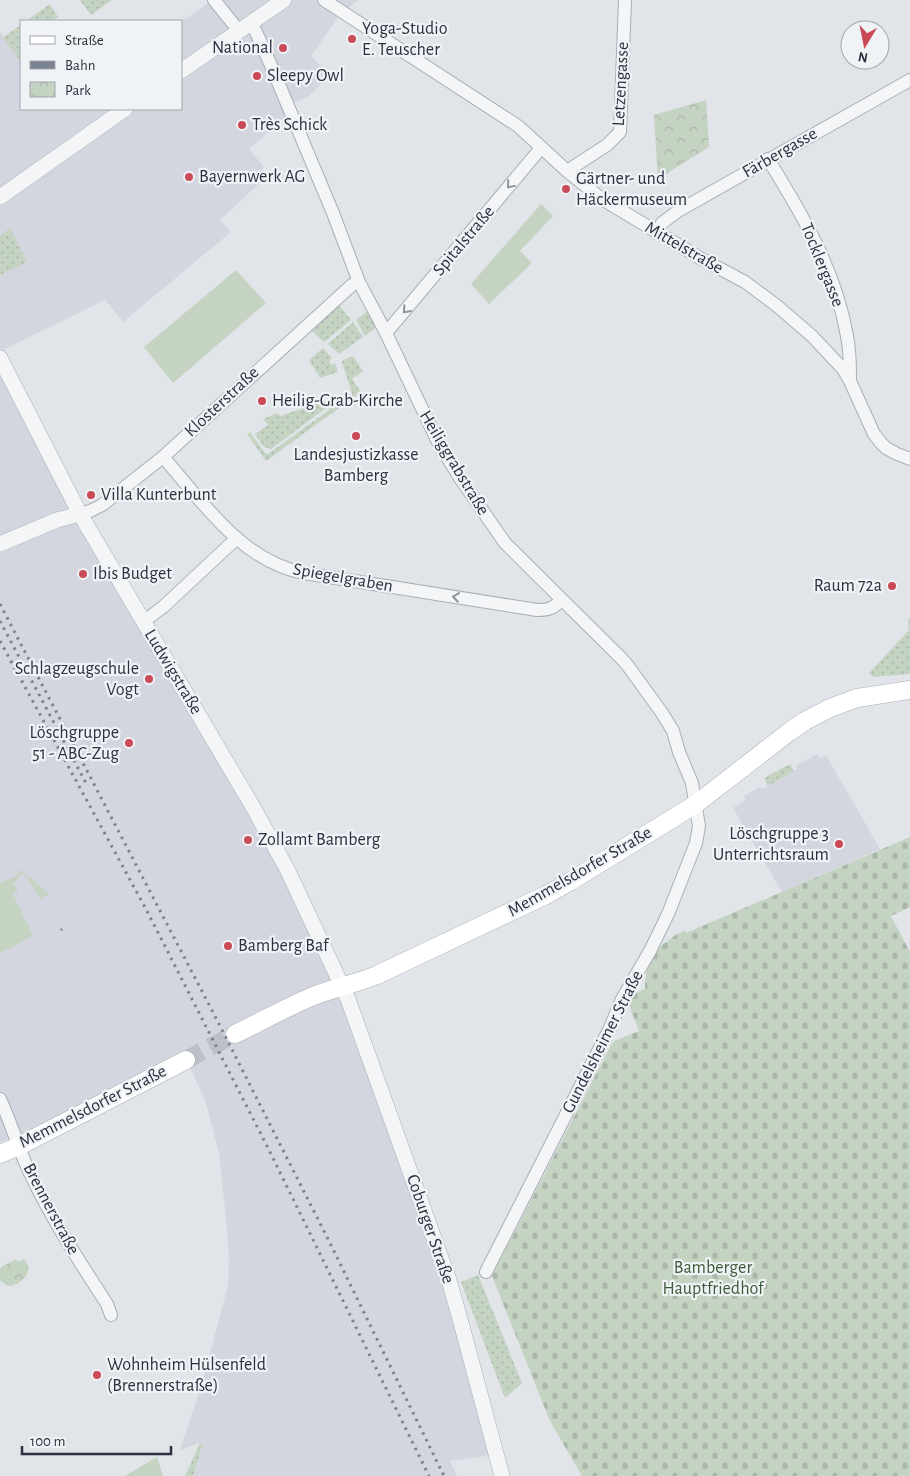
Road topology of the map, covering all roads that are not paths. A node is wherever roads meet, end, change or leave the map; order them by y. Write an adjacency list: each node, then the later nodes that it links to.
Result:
1 (214, 0): 5 (street, Heiliggrabstraße)
2 (284, 0): 5 (street)
3 (324, 0): 9 (street, Mittelstraße)
4 (625, 0): 11 (street, Letzengasse)
5 (245, 27): 6 (street); 14 (street, Heiliggrabstraße)
6 (182, 69)
7 (909, 80): 10 (street, Färbergasse)
8 (124, 110): 12 (street)
9 (541, 148): 11 (street, Mittelstraße); 15 (street, Spitalstraße, one-way to 15)
10 (768, 159): 13 (street, Färbergasse); 17 (street, Tocklergasse)
11 (567, 171): 13 (street, Mittelstraße)
12 (0, 197)
13 (657, 233): 17 (street, Mittelstraße)
14 (359, 282): 15 (street, Heiliggrabstraße); 18 (street, Klosterstraße)
15 (386, 333): 23 (street, Heiliggrabstraße)
16 (0, 358): 20 (street, Ludwigstraße)
17 (850, 381): 19 (street, Mittelstraße)
18 (163, 457): 20 (street, Klosterstraße); 21 (street, Spiegelgraben)
19 (910, 459)
20 (80, 514): 22 (street); 24 (street, Ludwigstraße)
21 (236, 538): 23 (street, Spiegelgraben, one-way to 21); 24 (street)
22 (0, 544)
23 (562, 600): 26 (street, Heiliggrabstraße)
24 (143, 622): 27 (street, Ludwigstraße)
25 (910, 690): 26 (main road, Memmelsdorfer Straße)
26 (696, 804): 27 (main road, Memmelsdorfer Straße); 33 (street, Gundelsheimer Straße)
27 (343, 987): 28 (main road, Memmelsdorfer Straße); 35 (street, Coburger Straße)
28 (235, 1034)
29 (186, 1060): 31 (main road, Memmelsdorfer Straße)
30 (0, 1099): 31 (street, Brennerstraße)
31 (19, 1146): 32 (main road, Memmelsdorfer Straße); 34 (street, Brennerstraße)
32 (0, 1154)
33 (486, 1272)
34 (111, 1315)
35 (502, 1476)

